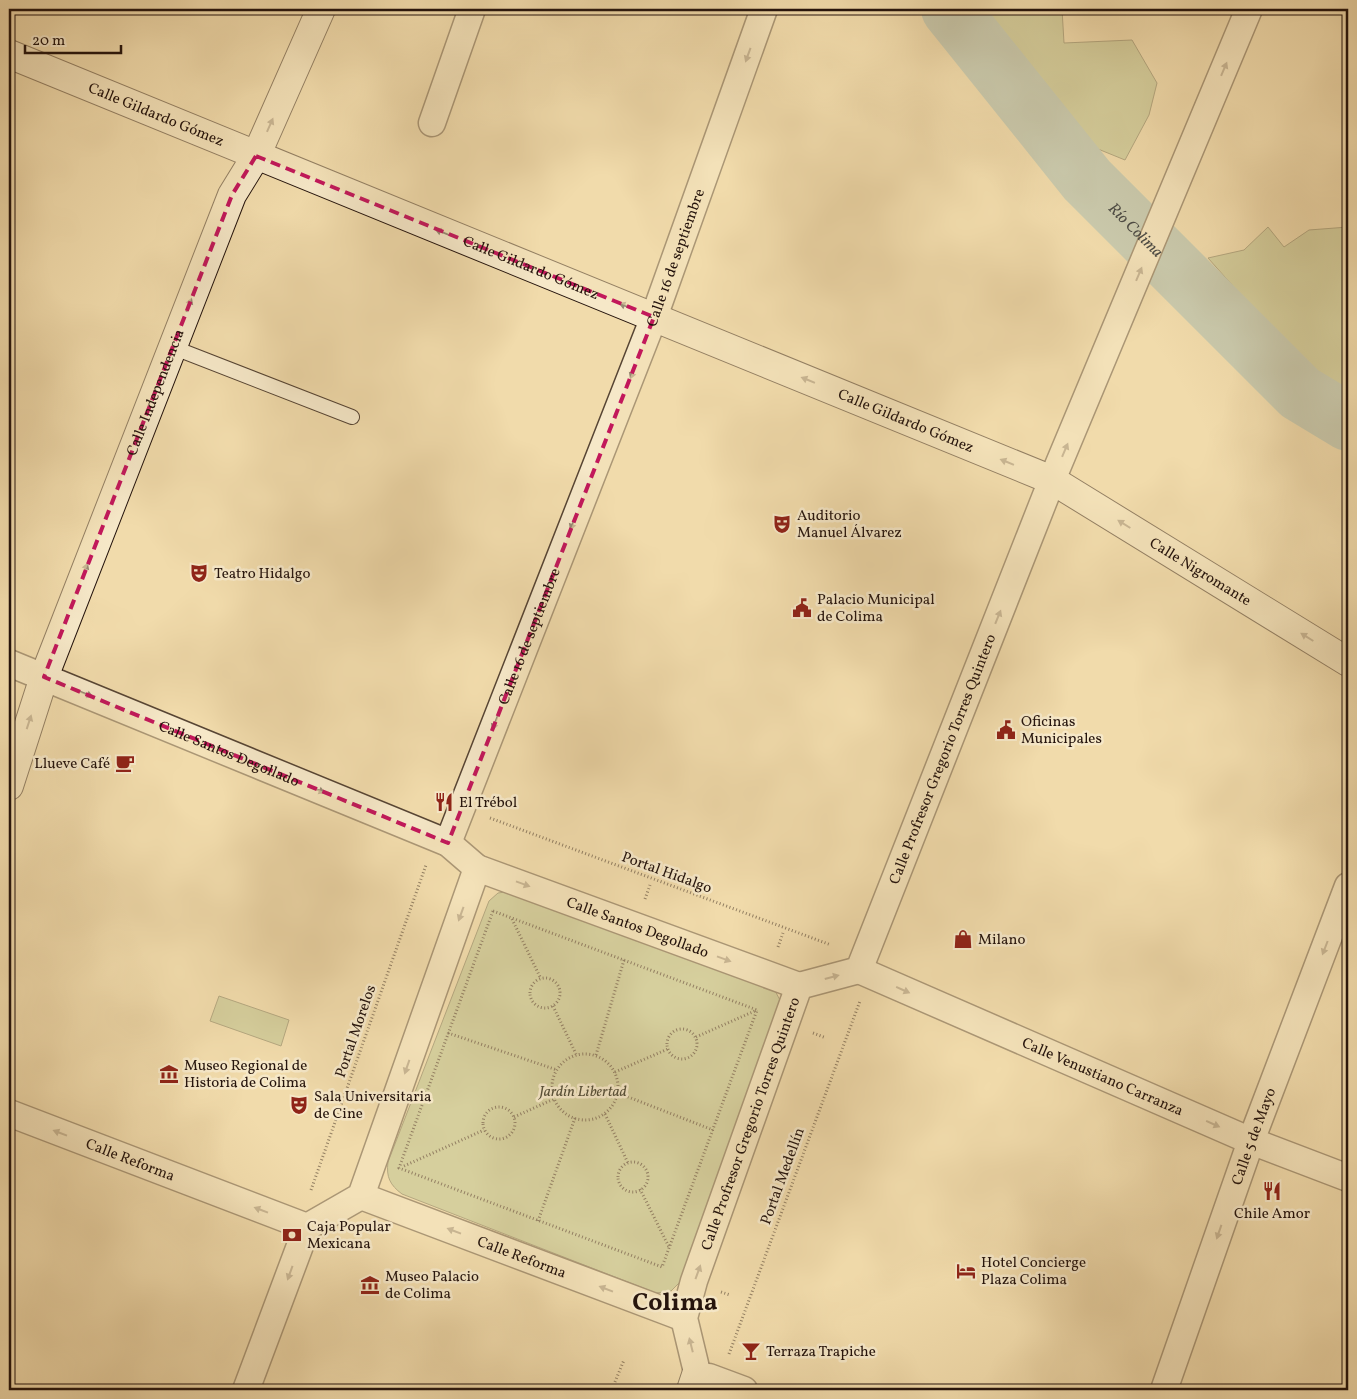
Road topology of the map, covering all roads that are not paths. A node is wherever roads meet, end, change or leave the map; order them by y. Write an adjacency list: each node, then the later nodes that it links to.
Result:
1 (321, 9): 7 (street, Calle Independencia, one-way to 1)
2 (472, 9): 6 (street)
3 (764, 9): 8 (street, Calle 16 de septiembre, one-way to 8)
4 (1250, 9): 11 (street, Calle Profresor Gregorio Torres Quintero, one-way to 4)
5 (9, 54): 7 (street, Calle Gildardo Gómez)
6 (432, 123)
7 (256, 156): 8 (street, Calle Gildardo Gómez, one-way to 7); 9 (street, Calle Independencia, one-way to 7)
8 (654, 317): 11 (street, Calle Gildardo Gómez, one-way to 8); 16 (street, Calle 16 de septiembre, one-way to 16)
9 (172, 347): 10 (lane); 14 (street, Calle Independencia, one-way to 9)
10 (352, 417)
11 (1052, 480): 12 (street, Calle Nigromante, one-way to 11); 19 (street, Calle Profresor Gregorio Torres Quintero, one-way to 11)
12 (1348, 662)
13 (9, 663): 14 (street, Calle Santos Degollado)
14 (44, 676): 15 (street, Calle Independencia, one-way to 14); 16 (street, Calle Santos Degollado, one-way to 16)
15 (9, 786)
16 (438, 850): 17 (street)
17 (477, 868): 20 (street, Calle Santos Degollado, one-way to 20); 24 (street, one-way to 24)
18 (1348, 886): 22 (street, Calle 5 de Mayo, one-way to 22)
19 (858, 970): 20 (street, Calle Profresor Gregorio Torres Quintero, one-way to 19); 22 (street, Calle Venustiano Carranza, one-way to 22)
20 (799, 986): 26 (street, Calle Profresor Gregorio Torres Quintero, one-way to 20)
21 (9, 1114): 25 (street, Calle Reforma, one-way to 21)
22 (1251, 1141): 23 (street, Calle Venustiano Carranza); 30 (street, Calle 5 de Mayo, one-way to 30)
23 (1348, 1178)
24 (361, 1196): 25 (street); 26 (street, Calle Reforma, one-way to 24)
25 (307, 1227): 28 (street, one-way to 28)
26 (684, 1318): 27 (street, Calle Profresor Gregorio Torres Quintero, one-way to 26)
27 (706, 1375): 29 (street)
28 (246, 1390)
29 (744, 1390)
30 (1164, 1390)

